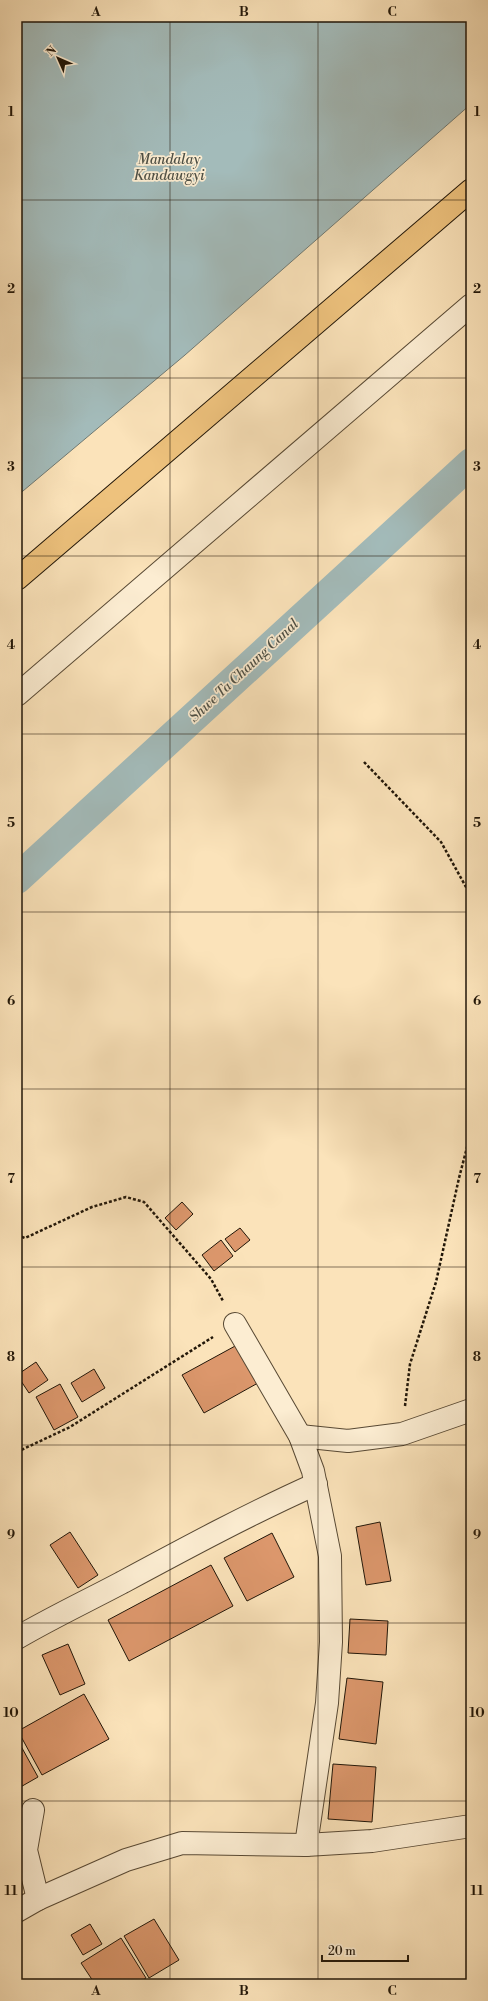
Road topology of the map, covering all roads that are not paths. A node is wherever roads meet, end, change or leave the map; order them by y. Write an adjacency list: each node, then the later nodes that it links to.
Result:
1 (471, 190): 3 (main road)
2 (471, 305): 4 (street)
3 (17, 579)
4 (17, 695)
5 (235, 1324): 7 (street)
6 (471, 1410): 7 (street)
7 (300, 1436): 8 (street)
8 (316, 1484): 9 (street); 12 (street)
9 (17, 1638)
10 (33, 1810): 13 (street)
11 (471, 1826): 12 (street)
12 (306, 1845): 13 (street)
13 (38, 1899): 14 (street)
14 (17, 1911)

